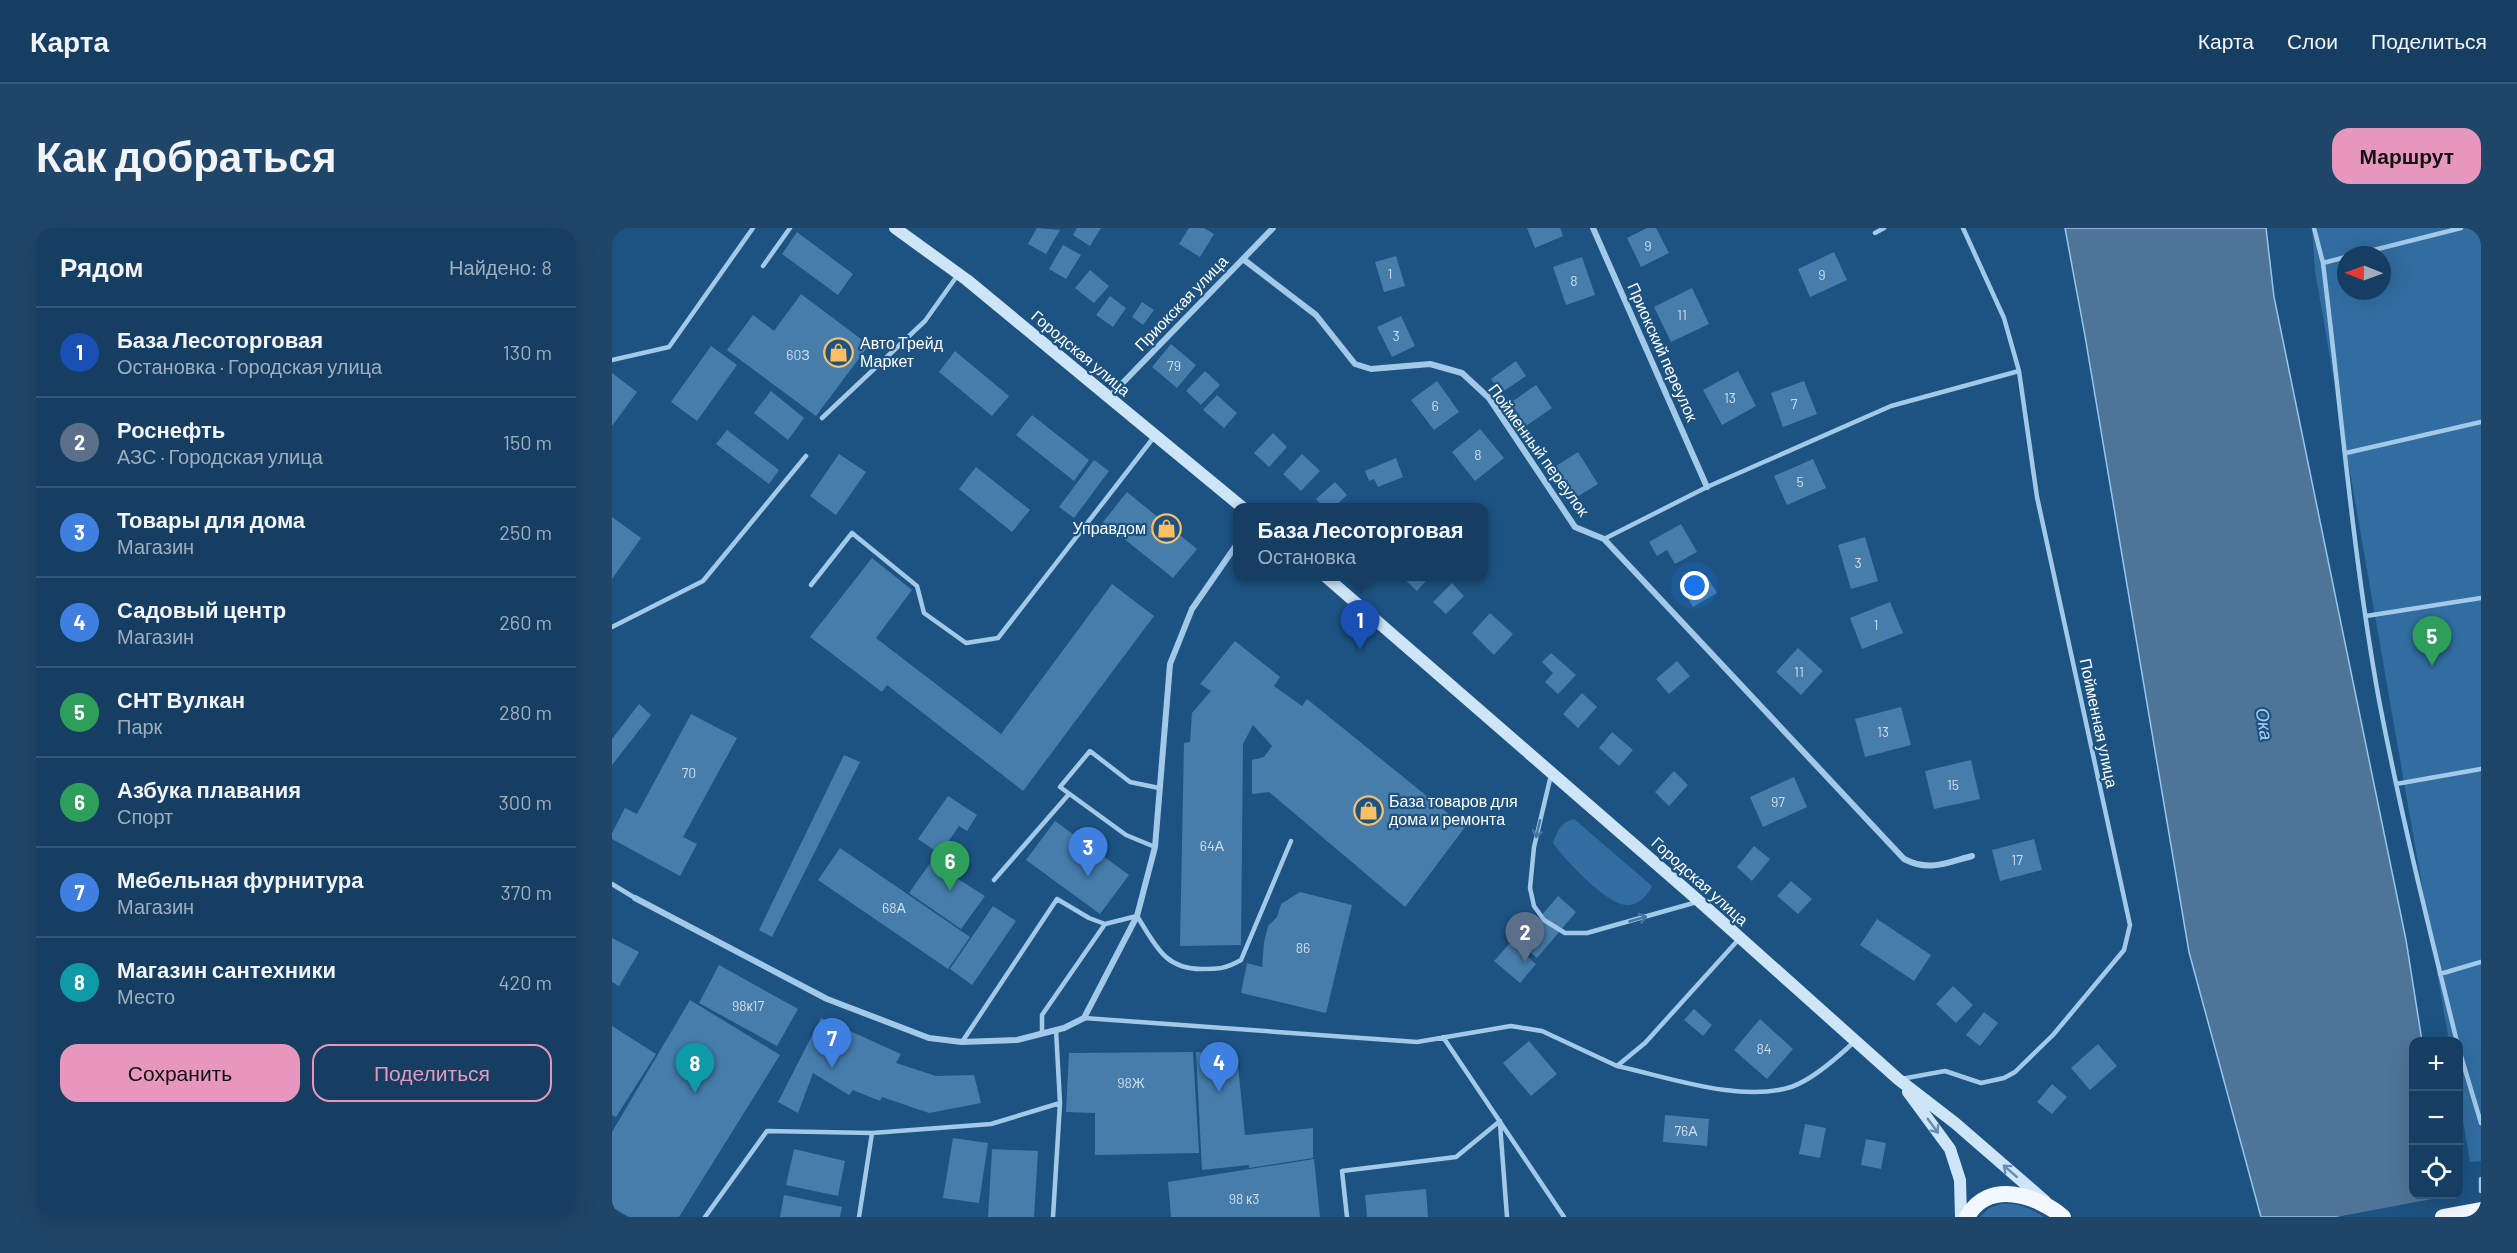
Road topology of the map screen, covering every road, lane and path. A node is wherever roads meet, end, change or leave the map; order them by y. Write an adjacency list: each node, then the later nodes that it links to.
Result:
1 (753, 228): 17 (lane)
2 (790, 228): 15 (lane)
3 (895, 228): 16 (main road, Городская улица)
4 (1272, 228): 12 (street, Приокская улица)
5 (1593, 228): 25 (street, Приокский переулок)
6 (1884, 228): 10 (lane)
7 (1963, 228): 18 (lane, Пойменная улица)
8 (2314, 228): 14 (lane)
9 (2461, 228): 11 (lane)
10 (1875, 233)
11 (2390, 246)
12 (1243, 259): 19 (street, Приокская улица); 27 (street, Пойменный переулок)
13 (2337, 259): 14 (lane)
14 (2323, 263): 23 (lane)
15 (763, 266)
16 (959, 274): 19 (main road, Городская улица); 20 (lane)
17 (612, 360)
18 (2019, 371): 25 (lane); 60 (lane, Пойменная улица)
19 (1109, 397): 22 (main road, Городская улица)
20 (822, 418)
21 (2481, 422): 23 (lane)
22 (1155, 435): 26 (main road, Городская улица); 30 (lane)
23 (2346, 453): 32 (lane)
24 (806, 456): 33 (lane)
25 (1707, 487): 27 (lane)
26 (1238, 503)
27 (1604, 539): 41 (street, Пойменный переулок)
28 (1233, 550): 37 (street)
29 (1331, 581): 35 (main road, Городская улица)
30 (811, 585)
31 (2481, 598): 32 (lane)
32 (2366, 616): 36 (lane)
33 (612, 627)
34 (2481, 769): 36 (lane)
35 (1551, 772): 45 (main road, Городская улица); 45 (lane, one-way to 45)
36 (2396, 784): 50 (lane)
37 (1159, 788): 38 (lane); 40 (street)
38 (1069, 794): 40 (lane); 42 (lane)
39 (1291, 841): 46 (lane)
40 (1155, 847): 46 (street)
41 (1972, 856)
42 (994, 880)
43 (612, 884): 44 (lane)
44 (635, 898): 57 (street)
45 (1699, 901): 48 (main road, Городская улица)
46 (1137, 916): 47 (lane); 51 (street)
47 (1105, 924): 53 (lane); 57 (lane)
48 (1739, 939): 56 (main road, Городская улица); 59 (lane)
49 (2481, 962): 50 (lane)
50 (2440, 974): 55 (lane)
51 (1084, 1018): 52 (street); 54 (lane)
52 (1056, 1030): 53 (street); 61 (lane)
53 (1042, 1034): 57 (street)
54 (1443, 1037): 59 (lane); 62 (lane)
55 (2456, 1037)
56 (1855, 1041): 59 (lane); 60 (main road, Городская улица)
57 (962, 1042)
58 (2463, 1060): 63 (lane)
59 (1617, 1066)
60 (1898, 1079): 68 (main road, Городская улица, one-way to 60); 75 (main road, one-way to 75)
61 (1060, 1103): 64 (lane); 71 (lane)
62 (1500, 1121): 72 (lane); 73 (lane); 74 (lane)
63 (2481, 1123)
64 (872, 1133): 69 (lane); 70 (lane)
65 (2481, 1179): 66 (lane)
66 (2481, 1191)
67 (2481, 1210): 77 (highway)
68 (2059, 1214): 76 (highway)
69 (705, 1217)
70 (859, 1217)
71 (1053, 1217)
72 (1347, 1217)
73 (1507, 1217)
74 (1564, 1217)
75 (1961, 1217)
76 (1967, 1217)
77 (2443, 1217)

